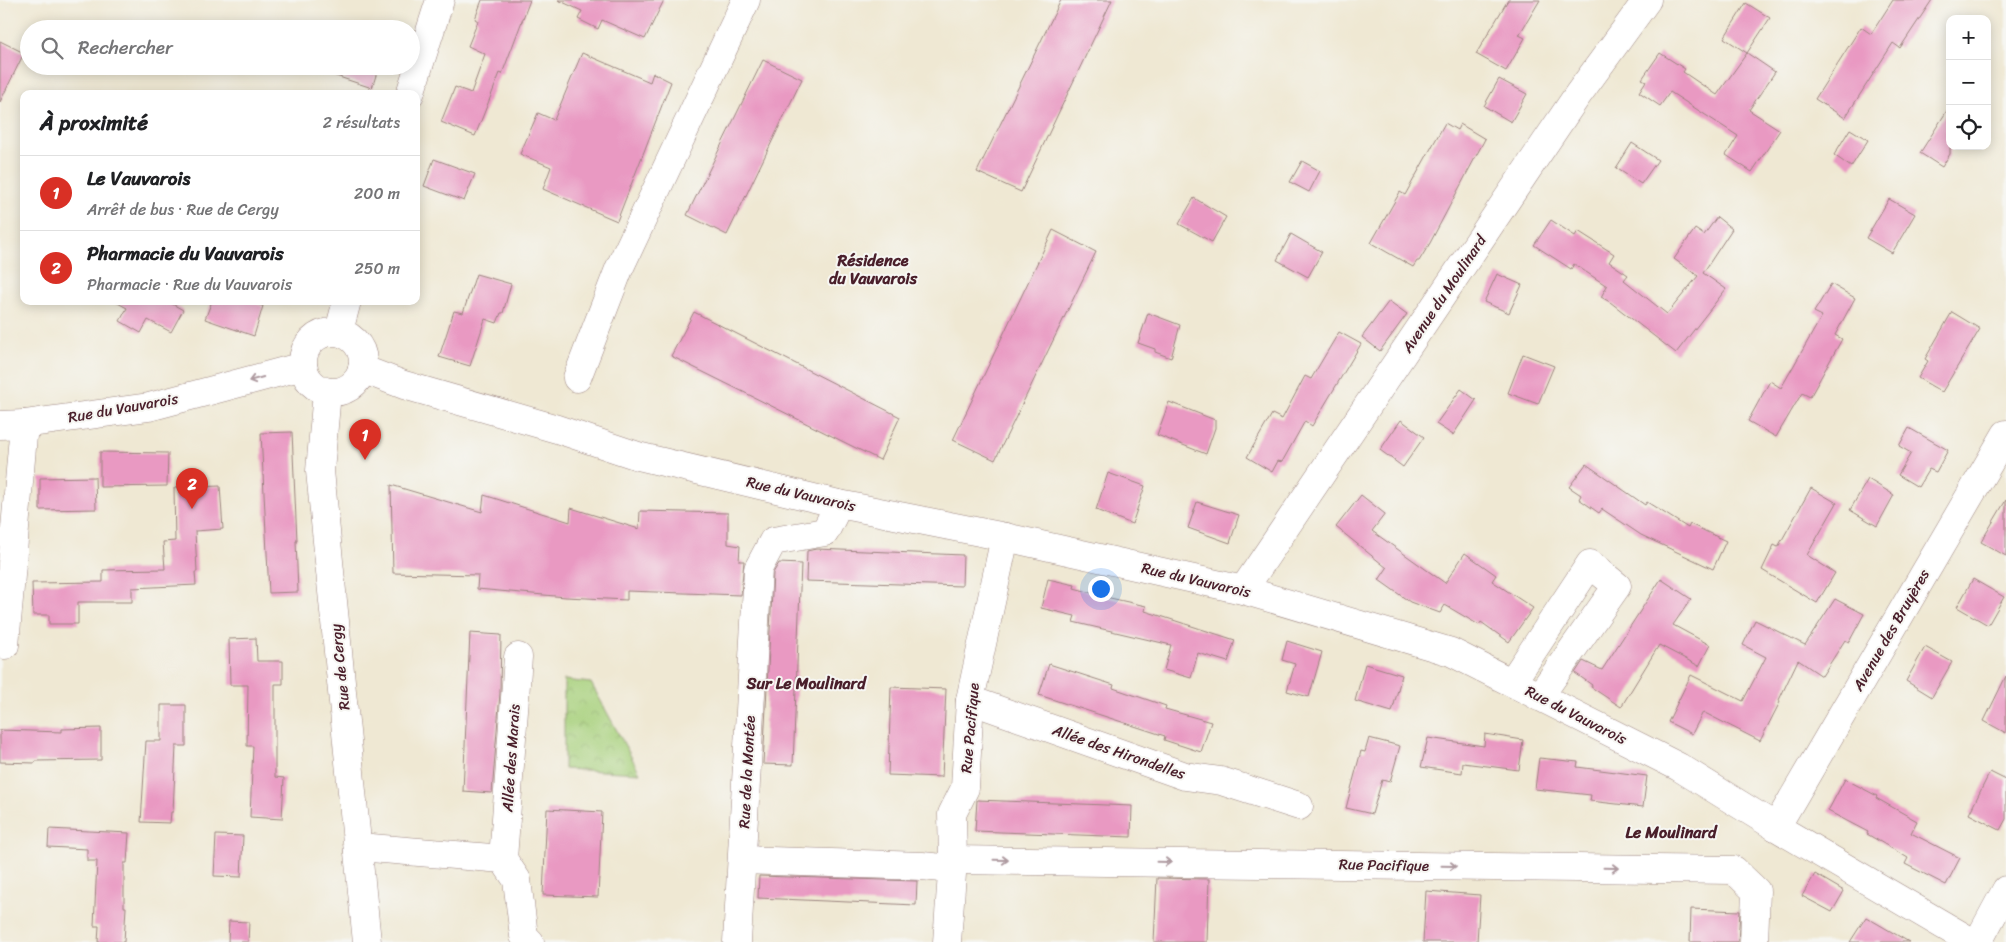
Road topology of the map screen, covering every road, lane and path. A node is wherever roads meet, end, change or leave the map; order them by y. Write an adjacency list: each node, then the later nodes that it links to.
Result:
1 (440, 0): 4 (street)
2 (746, 0): 11 (street)
3 (1647, 0): 17 (street, Avenue du Moulinard)
4 (420, 63)
5 (416, 75): 6 (street)
6 (411, 90)
7 (346, 305): 8 (street)
8 (339, 331): 9 (street); 10 (street)
9 (303, 366): 12 (street); 13 (street, Rue du Vauvarois, one-way to 13)
10 (362, 369): 12 (street); 15 (street, Rue du Vauvarois)
11 (577, 378)
12 (327, 392): 25 (street, Rue de Cergy)
13 (12, 425): 18 (street)
14 (2006, 434): 24 (street, Avenue des Bruyères)
15 (839, 504): 16 (street, Rue du Vauvarois); 27 (street, Rue de la Montée)
16 (1005, 537): 17 (street, Rue du Vauvarois); 22 (street, Rue Pacifique)
17 (1243, 590): 20 (street, Rue du Vauvarois)
18 (5, 645)
19 (518, 657): 26 (street, Allée des Marais)
20 (1512, 682): 21 (street, Rue du Vauvarois); 21 (street)
21 (1539, 697): 24 (street, Rue du Vauvarois)
22 (970, 700): 23 (street, Allée des Hirondelles); 28 (street, Rue Pacifique)
23 (1299, 806)
24 (1776, 827): 35 (street, Rue du Vauvarois)
25 (358, 850): 26 (street); 30 (street, Rue de Cergy)
26 (503, 859): 31 (street)
27 (742, 860): 28 (street); 32 (street, Rue de la Montée)
28 (952, 864): 33 (street, Rue Pacifique); 34 (street, Rue Pacifique, one-way to 34)
29 (2006, 890): 36 (street)
30 (368, 942)
31 (530, 942)
32 (737, 942)
33 (947, 942)
34 (1754, 942)
35 (1972, 942)
36 (1978, 942)

